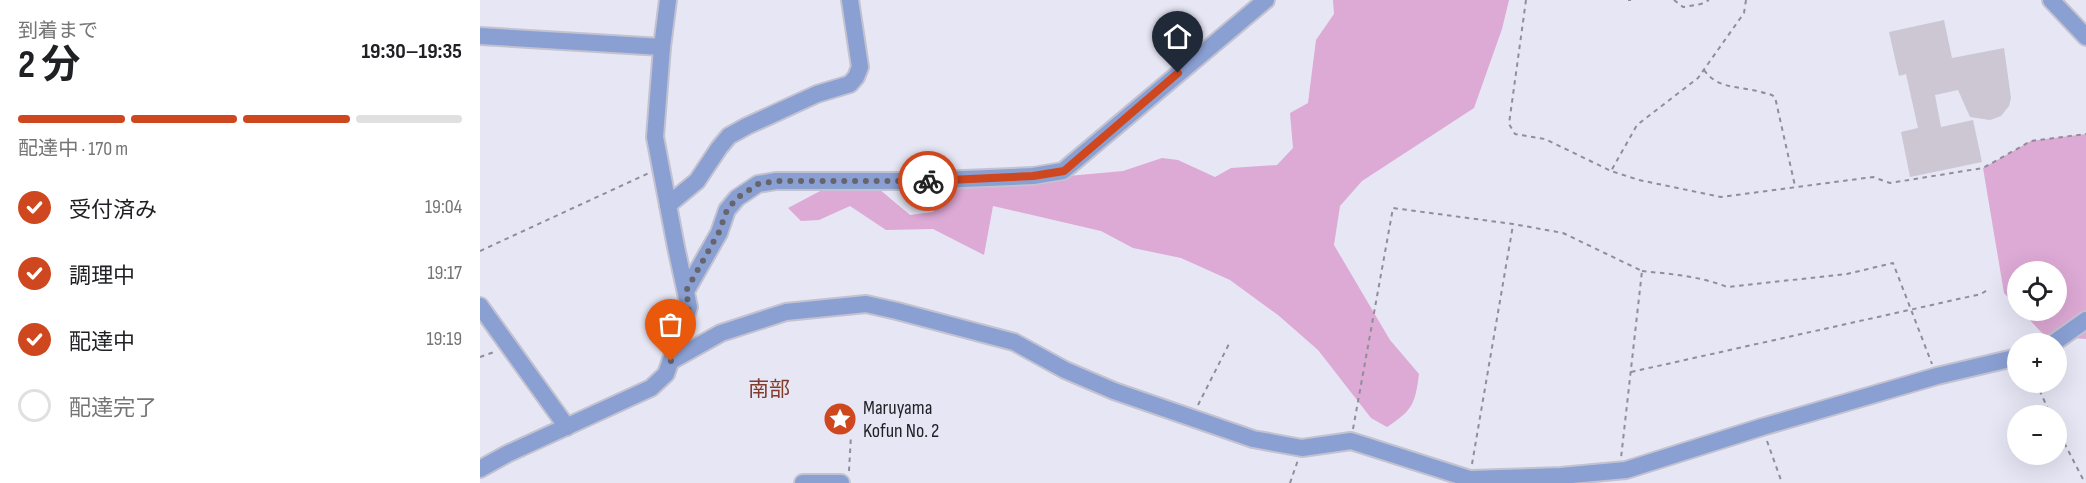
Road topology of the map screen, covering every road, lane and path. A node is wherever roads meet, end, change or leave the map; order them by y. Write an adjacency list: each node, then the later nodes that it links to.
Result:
1 (668, 0): 11 (street)
2 (850, 0): 17 (street)
3 (1266, 0): 22 (street)
4 (1526, 0): 15 (path)
5 (1674, 0): 6 (path)
6 (1709, 0)
7 (1746, 0): 12 (path)
8 (2051, 0): 10 (street)
9 (480, 36): 11 (street)
10 (2086, 37)
11 (662, 47): 14 (street)
12 (1704, 70): 15 (path); 16 (path)
13 (2086, 134): 16 (path)
14 (661, 167): 17 (street); 19 (path)
15 (1611, 171): 16 (path)
16 (1795, 187)
17 (668, 205): 22 (street)
18 (1513, 224): 20 (path); 36 (path); 42 (path)
19 (480, 251)
20 (1642, 271): 24 (path); 30 (path)
21 (1989, 289): 24 (path)
22 (686, 291): 29 (street)
23 (480, 306): 33 (street)
24 (1911, 310): 30 (path); 31 (path)
25 (2086, 320): 26 (street)
26 (2067, 333)
27 (1230, 342): 32 (path)
28 (2007, 360): 31 (street)
29 (671, 361): 32 (street); 33 (street)
30 (1631, 372): 40 (path)
31 (1937, 376): 34 (street)
32 (1191, 418): 37 (street)
33 (567, 427): 39 (street)
34 (1762, 427): 40 (street); 45 (path)
35 (851, 435): 41 (path)
36 (1351, 441): 37 (street); 42 (street)
37 (1302, 448): 44 (path)
38 (2067, 448): 46 (path)
39 (480, 469)
40 (1620, 471): 42 (street)
41 (845, 477): 43 (street)
42 (1470, 479)
43 (803, 483)
44 (1290, 483)
45 (1782, 483)
46 (2085, 483)

